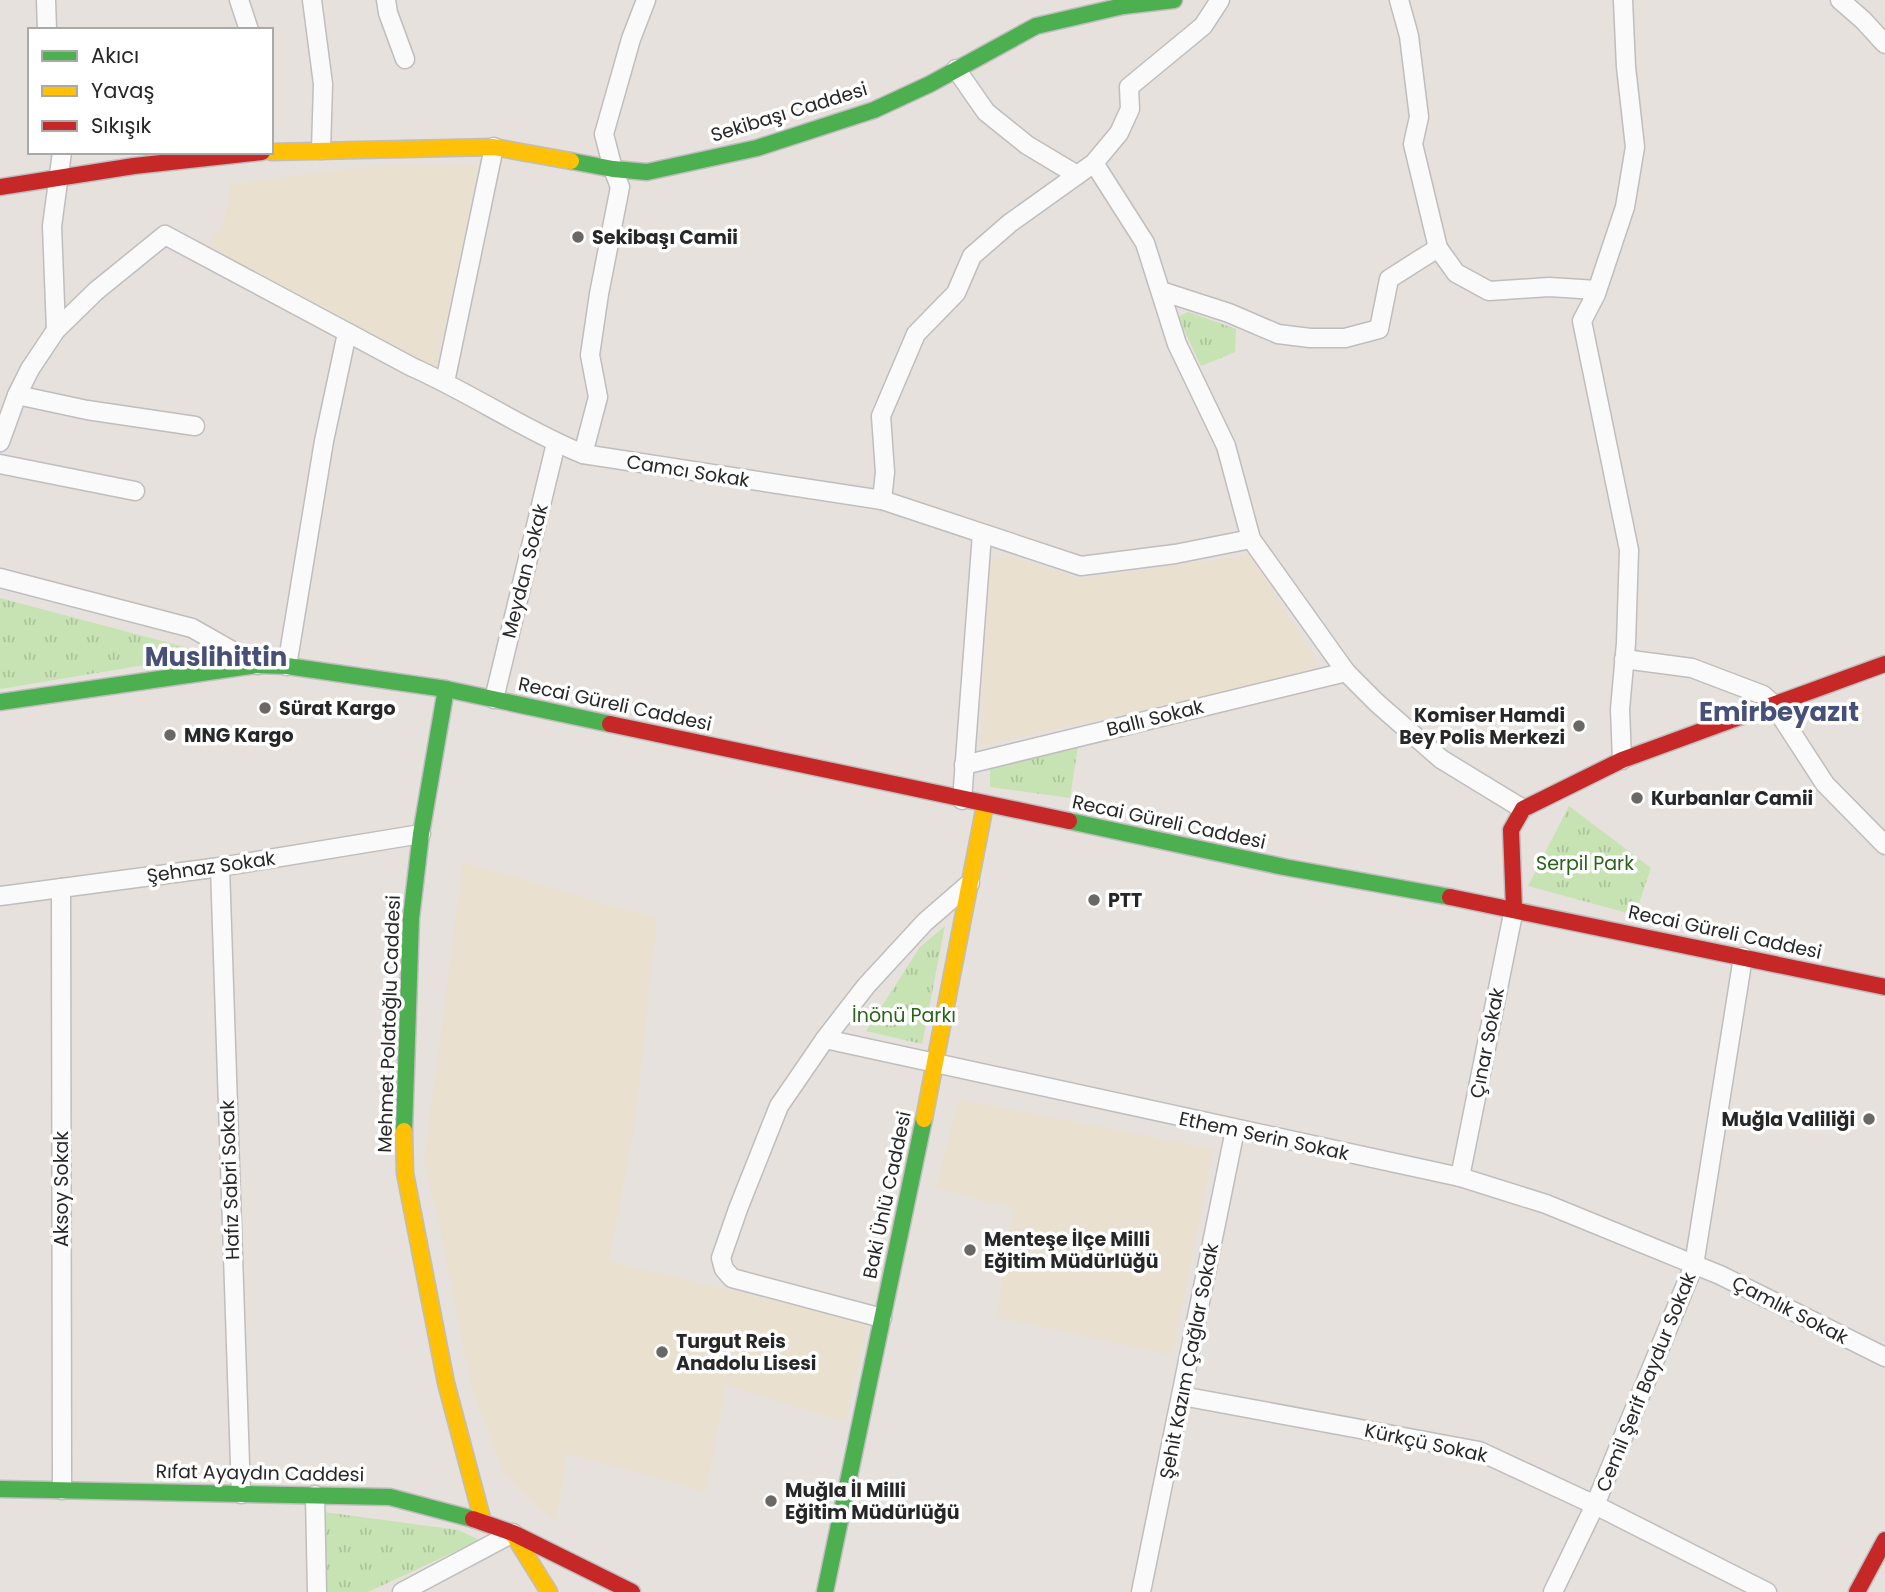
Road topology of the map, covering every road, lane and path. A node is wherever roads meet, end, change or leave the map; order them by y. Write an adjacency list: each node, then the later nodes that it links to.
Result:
1 (46, 0): 11 (street)
2 (239, 0): 12 (street)
3 (312, 0): 17 (street)
4 (386, 0): 14 (street)
5 (646, 0): 22 (street)
6 (1174, 0): 15 (street, Sekibaşı Caddesi)
7 (1220, 0): 21 (street)
8 (1399, 0): 26 (street)
9 (1623, 0): 27 (street)
10 (1840, 0): 13 (street)
11 (47, 28)
12 (248, 28)
13 (1885, 44)
14 (405, 59)
15 (956, 69): 22 (street, Sekibaşı Caddesi); 23 (street)
16 (494, 147): 17 (street, Sekibaşı Caddesi); 22 (street, Sekibaşı Caddesi); 31 (street)
17 (321, 150): 18 (street, Sekibaşı Caddesi)
18 (273, 152)
19 (62, 154): 24 (street)
20 (244, 154): 24 (street)
21 (1094, 163): 23 (street); 28 (street)
22 (613, 169): 36 (street)
23 (1077, 175): 39 (street)
24 (60, 178): 25 (street); 29 (street)
25 (0, 187)
26 (1438, 248): 27 (street); 28 (street)
27 (1597, 290): 43 (street)
28 (1161, 291): 41 (street)
29 (56, 330): 30 (street, Camcı Sokak); 32 (street)
30 (347, 333): 31 (street, Camcı Sokak); 46 (street)
31 (445, 382): 35 (street, Camcı Sokak)
32 (17, 395): 33 (street); 34 (street)
33 (195, 426)
34 (0, 442)
35 (556, 443): 36 (street, Camcı Sokak); 49 (street, Meydan Sokak)
36 (583, 454): 39 (street, Camcı Sokak)
37 (0, 464): 38 (street)
38 (135, 491)
39 (882, 499): 40 (street, Camcı Sokak)
40 (982, 534): 41 (street, Camcı Sokak); 53 (street)
41 (1251, 539): 47 (street)
42 (0, 579): 45 (street)
43 (1624, 659): 51 (street); 52 (street)
44 (1885, 664): 51 (street)
45 (257, 665): 46 (street, Recai Güreli Caddesi); 50 (street, Recai Güreli Caddesi)
46 (287, 666): 48 (street, Recai Güreli Caddesi)
47 (1346, 671): 53 (street, Ballı Sokak); 56 (street)
48 (446, 689): 49 (street, Recai Güreli Caddesi); 57 (street, Mehmet Polatoğlu Caddesi)
49 (494, 699): 54 (street, Recai Güreli Caddesi)
50 (0, 702)
51 (1773, 704): 52 (street); 58 (street)
52 (1622, 760): 56 (street)
53 (964, 765): 54 (street)
54 (962, 800): 55 (street, Recai Güreli Caddesi)
55 (985, 805): 60 (street, Baki Ünlü Caddesi); 63 (street, Recai Güreli Caddesi)
56 (1523, 809): 63 (street)
57 (421, 834): 59 (street, Şehnaz Sokak); 79 (street, Mehmet Polatoğlu Caddesi)
58 (1885, 845)
59 (220, 867): 61 (street, Şehnaz Sokak); 76 (street, Hafız Sabri Sokak)
60 (970, 884): 66 (street); 67 (street, Baki Ünlü Caddesi)
61 (61, 888): 62 (street, Şehnaz Sokak); 75 (street, Aksoy Sokak)
62 (0, 896)
63 (1514, 909): 64 (street, Recai Güreli Caddesi); 69 (street, Çınar Sokak)
64 (1744, 957): 65 (street, Recai Güreli Caddesi); 70 (street, Cemil Şerif Baydur Sokak)
65 (1885, 987)
66 (825, 1039): 67 (street, Ethem Serin Sokak); 71 (street)
67 (936, 1064): 68 (street, Ethem Serin Sokak); 71 (street, Baki Ünlü Caddesi)
68 (1235, 1129): 69 (street, Ethem Serin Sokak); 73 (street, Şehit Kazım Çağlar Sokak)
69 (1460, 1177): 70 (street, Ethem Serin Sokak)
70 (1694, 1265): 72 (street, Çamlık Sokak); 78 (street, Cemil Şerif Baydur Sokak)
71 (882, 1318): 86 (street, Baki Ünlü Caddesi)
72 (1885, 1357)
73 (1182, 1396): 78 (street, Kürkçü Sokak); 87 (street, Şehit Kazım Çağlar Sokak)
74 (0, 1489): 75 (street, Rıfat Ayaydın Caddesi)
75 (62, 1490): 76 (street, Rıfat Ayaydın Caddesi)
76 (241, 1494): 77 (street, Rıfat Ayaydın Caddesi)
77 (315, 1495): 79 (street, Rıfat Ayaydın Caddesi); 82 (street)
78 (1595, 1505): 88 (street, Cemil Şerif Baydur Sokak); 89 (street, Kürkçü Sokak)
79 (483, 1522): 80 (street, Rıfat Ayaydın Caddesi)
80 (513, 1533): 83 (street); 84 (street); 85 (street, Rıfat Ayaydın Caddesi)
81 (1885, 1539): 90 (street)
82 (317, 1592)
83 (402, 1592)
84 (549, 1592)
85 (632, 1592)
86 (825, 1592)
87 (1141, 1592)
88 (1553, 1592)
89 (1767, 1592)
90 (1857, 1592)

